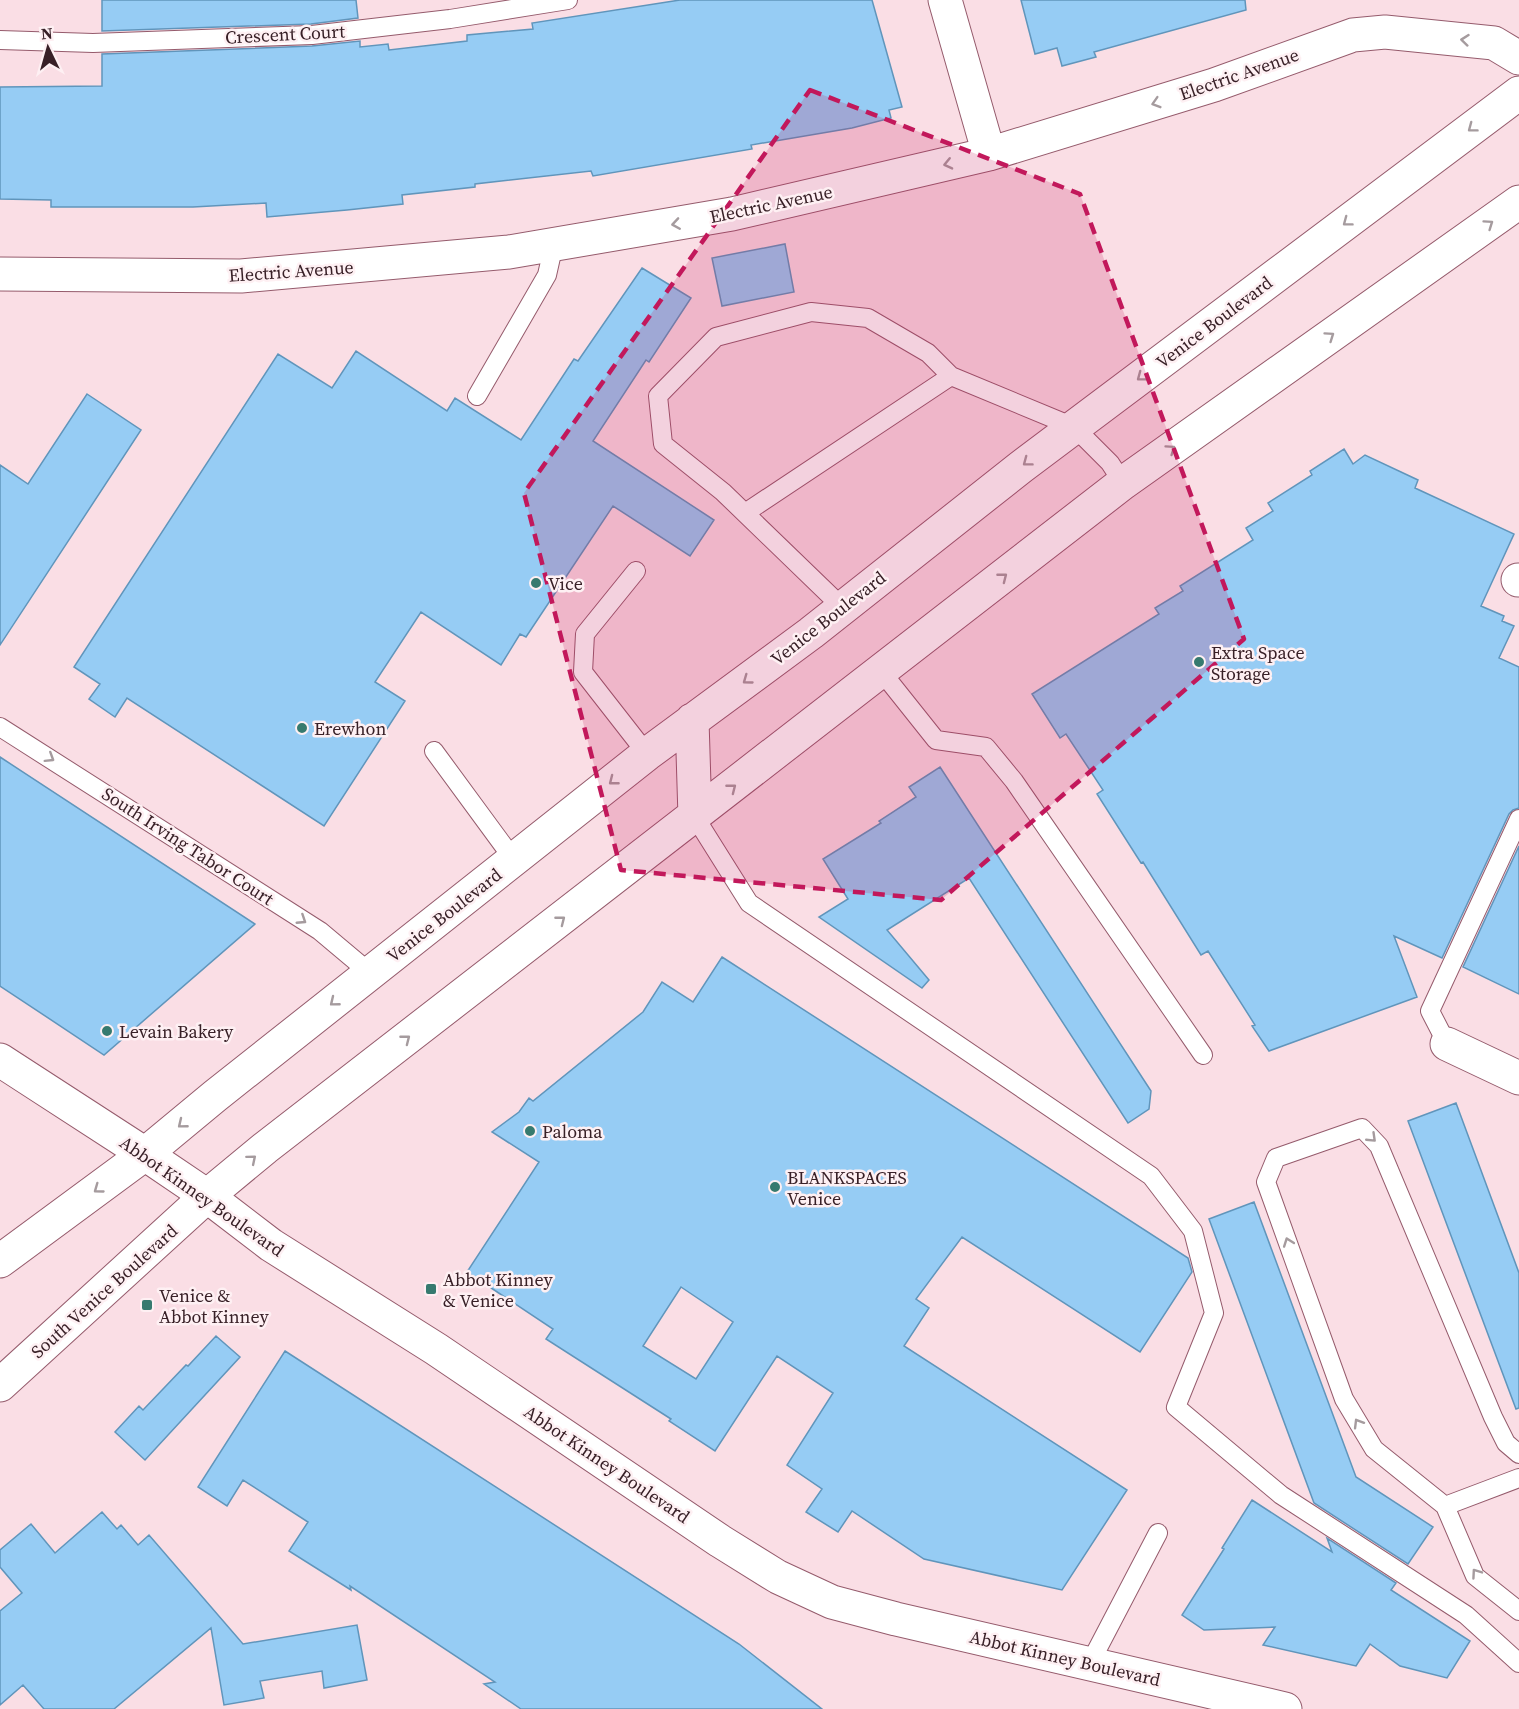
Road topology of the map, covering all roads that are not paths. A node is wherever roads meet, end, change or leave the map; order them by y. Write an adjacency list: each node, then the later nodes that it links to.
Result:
1 (568, 0): 3 (lane, Crescent Court)
2 (945, 0): 6 (main road)
3 (0, 40)
4 (1519, 58): 6 (main road, Electric Avenue, one-way to 6)
5 (1519, 93): 12 (main road, Venice Boulevard, one-way to 12)
6 (989, 154): 8 (main road, Electric Avenue, one-way to 8)
7 (1519, 202): 13 (main road, one-way to 7)
8 (554, 244): 9 (main road, Electric Avenue); 11 (lane)
9 (0, 274)
10 (951, 376): 12 (lane); 14 (lane); 14 (lane)
11 (477, 396)
12 (1074, 427): 13 (lane); 16 (main road, Venice Boulevard, one-way to 16)
13 (1123, 483): 17 (main road, one-way to 13)
14 (745, 513): 16 (lane)
15 (636, 571): 21 (lane)
16 (843, 608): 18 (main road, Venice Boulevard, one-way to 18)
17 (881, 671): 22 (main road, one-way to 17); 27 (lane)
18 (692, 720): 21 (main road, Venice Boulevard); 22 (main road)
19 (0, 728): 25 (lane, South Irving Tabor Court, one-way to 25)
20 (434, 751): 24 (lane)
21 (647, 754): 24 (main road, Venice Boulevard, one-way to 24)
22 (695, 817): 31 (main road, one-way to 22); 39 (lane)
23 (1519, 819): 26 (lane)
24 (514, 860): 25 (main road, Venice Boulevard)
25 (370, 973): 30 (main road, Venice Boulevard, one-way to 30)
26 (1447, 1044): 29 (main road)
27 (1203, 1055)
28 (0, 1060): 30 (main road, Abbot Kinney Boulevard)
29 (1519, 1078)
30 (145, 1154): 31 (main road, Abbot Kinney Boulevard); 32 (main road, Venice Boulevard, one-way to 32)
31 (207, 1196): 33 (main road, South Venice Boulevard); 40 (main road, Abbot Kinney Boulevard)
32 (0, 1261)
33 (0, 1385)
34 (1519, 1454): 36 (lane, one-way to 34)
35 (1519, 1478): 36 (lane)
36 (1444, 1506): 38 (lane, one-way to 36)
37 (1158, 1533): 40 (lane)
38 (1519, 1611)
39 (1519, 1663)
40 (1089, 1665): 41 (main road, Abbot Kinney Boulevard)
41 (1285, 1709)

